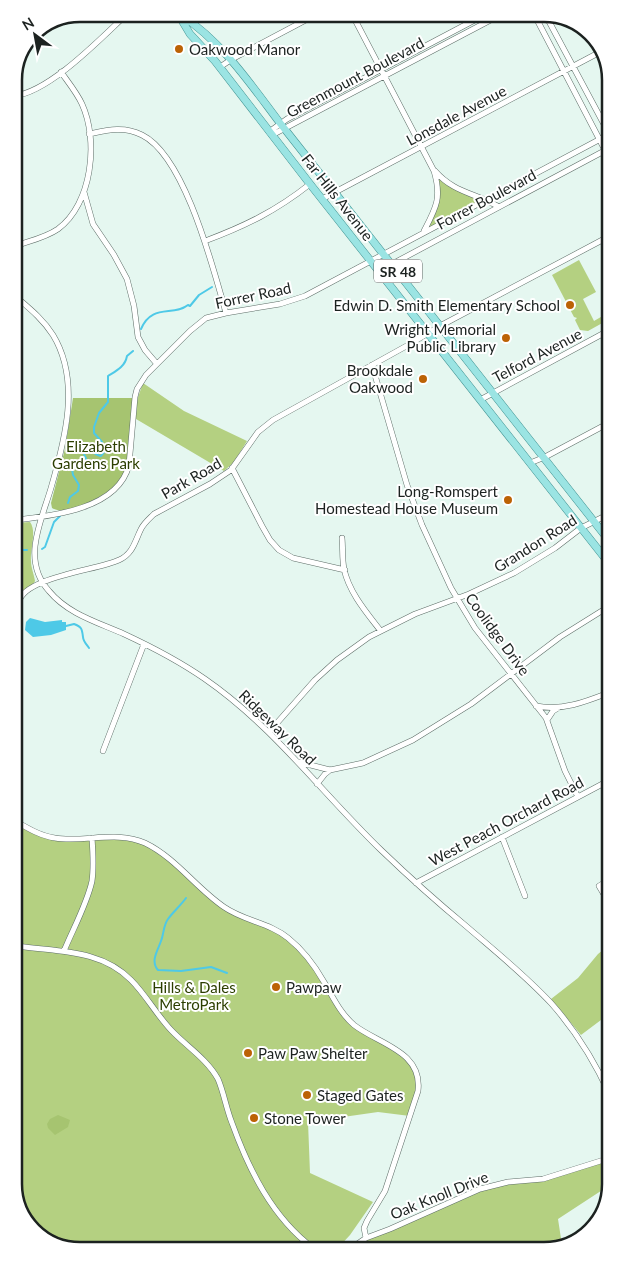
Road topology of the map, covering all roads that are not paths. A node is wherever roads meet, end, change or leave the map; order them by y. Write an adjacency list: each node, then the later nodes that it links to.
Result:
1 (118, 22): 15 (street)
2 (184, 22): 13 (main road, Far Hills Avenue / SR 48)
3 (192, 22): 11 (main road, Far Hills Avenue / SR 48)
4 (301, 22): 11 (street)
5 (357, 23): 14 (street)
6 (470, 23): 14 (street, Greenmount Boulevard)
7 (485, 23): 17 (street, Greenmount Boulevard)
8 (539, 23): 16 (street)
9 (550, 23): 12 (street)
10 (595, 54): 12 (street, Lonsdale Avenue)
11 (232, 59): 13 (street); 20 (main road, Far Hills Avenue / SR 48)
12 (573, 66): 16 (street, Lonsdale Avenue); 19 (street)
13 (220, 67): 22 (main road, Far Hills Avenue / SR 48)
14 (382, 70): 17 (street); 20 (street, Greenmount Boulevard)
15 (61, 72): 18 (street); 21 (street)
16 (564, 72): 23 (street); 25 (street, Lonsdale Avenue)
17 (385, 76): 20 (street, Greenmount Boulevard); 25 (street)
18 (23, 93)
19 (602, 120)
20 (282, 126): 22 (street, Greenmount Boulevard); 30 (main road, Far Hills Avenue / SR 48)
21 (89, 134): 29 (street); 36 (street)
22 (271, 134): 28 (main road, Far Hills Avenue / SR 48)
23 (600, 140): 24 (street); 32 (street, Forrer Boulevard)
24 (602, 144)
25 (422, 147): 27 (street); 30 (street, Lonsdale Avenue)
26 (602, 153): 33 (street, Forrer Boulevard)
27 (432, 166): 32 (street); 34 (street)
28 (310, 184): 31 (main road, Far Hills Avenue / SR 48); 36 (street)
29 (84, 191): 37 (street); 47 (street)
30 (336, 192): 31 (street, Lonsdale Avenue); 38 (main road, Far Hills Avenue / SR 48)
31 (322, 199): 39 (main road, Far Hills Avenue / SR 48)
32 (486, 199): 33 (street); 34 (street, Forrer Boulevard)
33 (499, 206): 40 (street, Forrer Boulevard)
34 (424, 232): 38 (street, Forrer Boulevard)
35 (602, 240): 44 (street, Park Road)
36 (205, 241): 43 (street)
37 (23, 243)
38 (385, 254): 39 (street, Forrer Boulevard); 40 (main road, Far Hills Avenue / SR 48)
39 (371, 261): 41 (main road, Far Hills Avenue / SR 48); 43 (street, Forrer Road)
40 (392, 264): 41 (street, Forrer Boulevard); 44 (main road, Far Hills Avenue / SR 48)
41 (379, 271): 45 (main road, Far Hills Avenue / SR 48)
42 (23, 303): 55 (street, Ridgeway Road)
43 (226, 313): 47 (street, Forrer Road)
44 (440, 326): 45 (street, Park Road); 49 (main road, Far Hills Avenue / SR 48)
45 (428, 334): 48 (street, Park Road); 50 (main road, Far Hills Avenue / SR 48)
46 (602, 334): 49 (street, Telford Avenue)
47 (157, 364): 55 (street, Forrer Road)
48 (372, 365): 54 (street, Park Road); 66 (street, Coolidge Drive)
49 (493, 393): 50 (street, Telford Avenue); 52 (main road, Far Hills Avenue / SR 48)
50 (480, 400): 53 (main road, Far Hills Avenue / SR 48)
51 (602, 427): 52 (street)
52 (545, 457): 53 (street); 58 (main road, Far Hills Avenue / SR 48)
53 (530, 463): 59 (main road, Far Hills Avenue / SR 48)
54 (232, 468): 63 (street); 64 (street, Park Road)
55 (41, 517): 57 (street, Forrer Road); 64 (street, Ridgeway Road)
56 (602, 518): 58 (street, Grandon Road)
57 (23, 519)
58 (594, 522): 59 (street, Grandon Road); 60 (main road, Far Hills Avenue / SR 48)
59 (582, 528): 62 (main road, Far Hills Avenue / SR 48); 66 (street, Grandon Road)
60 (602, 532)
61 (342, 538): 63 (street)
62 (602, 554)
63 (344, 570): 68 (street)
64 (42, 583): 65 (street, Park Road); 69 (street, Ridgeway Road)
65 (23, 595)
66 (456, 598): 68 (street, Grandon Road); 70 (street, Coolidge Drive)
67 (602, 611): 70 (street)
68 (380, 630): 75 (street, Grandon Road)
69 (144, 644): 75 (street, Ridgeway Road); 76 (street)
70 (511, 674): 72 (street, Coolidge Drive); 78 (street)
71 (602, 696): 73 (street)
72 (536, 706): 73 (street); 74 (street, Coolidge Drive)
73 (559, 708): 74 (street)
74 (547, 720): 81 (street, Coolidge Drive)
75 (269, 732): 77 (street, Ridgeway Road)
76 (102, 751)
77 (297, 761): 78 (street); 79 (street, Ridgeway Road)
78 (330, 770): 79 (street)
79 (318, 784): 85 (street, Ridgeway Road)
80 (602, 784): 81 (street, West Peach Orchard Road)
81 (578, 797): 83 (street, West Peach Orchard Road)
82 (22, 825): 84 (street)
83 (502, 837): 85 (street, West Peach Orchard Road); 86 (street)
84 (92, 838): 88 (street); 91 (street)
85 (416, 883): 89 (street, Ridgeway Road)
86 (525, 896)
87 (22, 946): 88 (street)
88 (64, 951): 92 (street)
89 (602, 1080)
90 (602, 1160): 91 (street, Oak Knoll Drive)
91 (366, 1238): 93 (street, Oak Knoll Drive)
92 (306, 1241)
93 (360, 1242)

